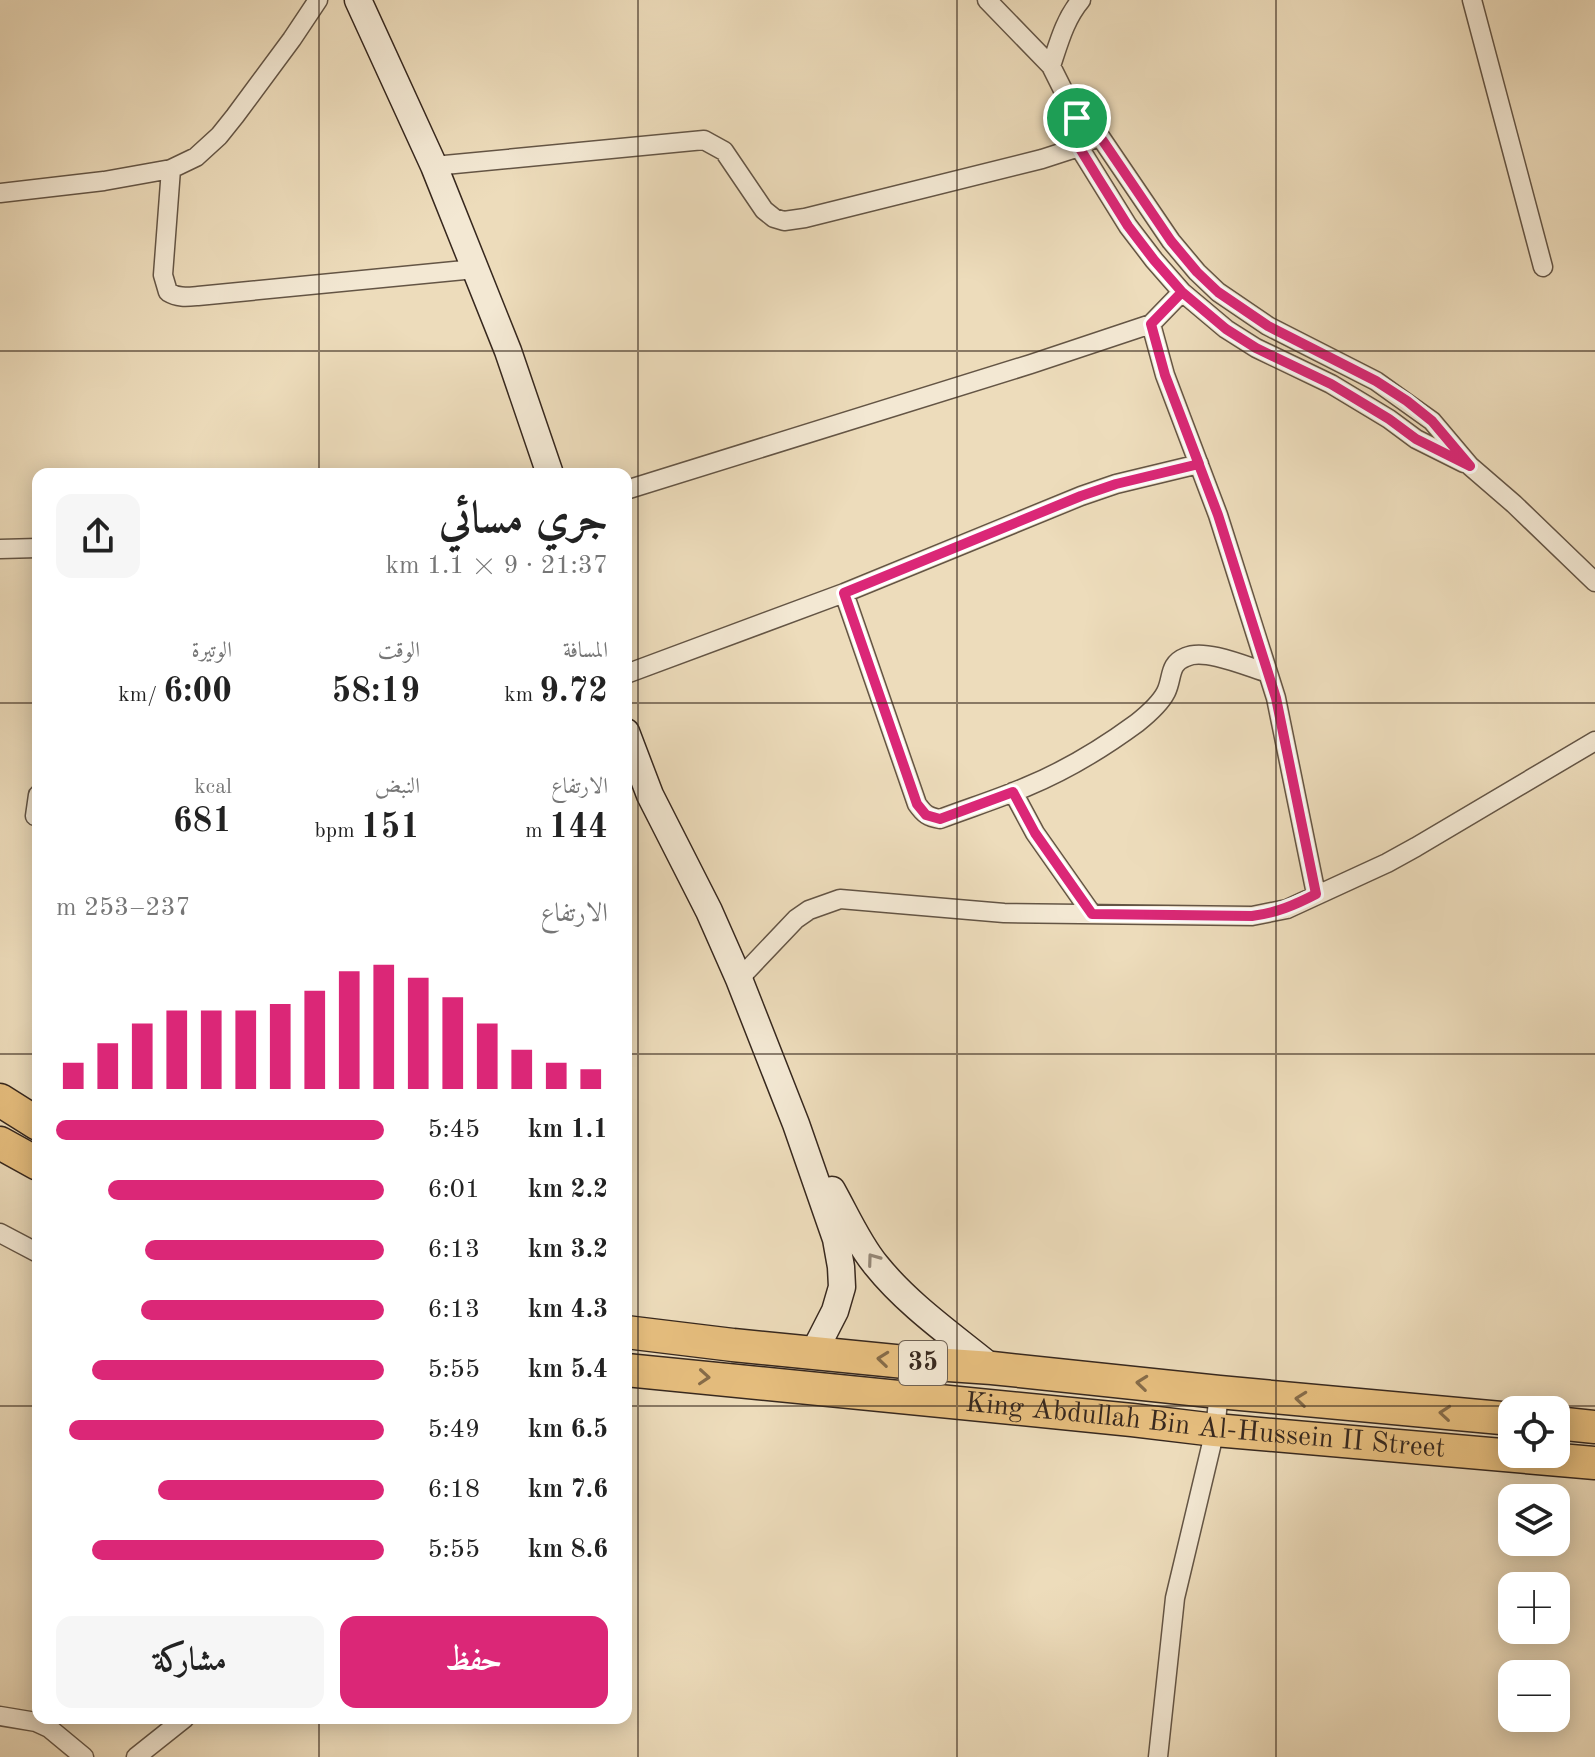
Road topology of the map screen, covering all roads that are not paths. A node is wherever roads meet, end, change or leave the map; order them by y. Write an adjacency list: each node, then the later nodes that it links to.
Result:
1 (318, 0): 11 (street)
2 (358, 0): 10 (street)
3 (987, 0): 6 (street)
4 (1081, 0): 6 (street)
5 (1472, 0): 13 (street)
6 (1051, 66): 7 (street)
7 (1077, 118): 8 (street); 9 (street)
8 (1099, 135): 9 (street); 18 (street)
9 (1079, 147): 10 (street); 15 (street)
10 (434, 166): 14 (street)
11 (171, 169): 12 (street); 14 (street)
12 (0, 193)
13 (1543, 267)
14 (475, 269): 19 (street)
15 (1182, 292): 16 (street); 18 (street)
16 (1151, 324): 17 (street); 20 (street)
17 (1199, 464): 24 (street); 26 (street)
18 (1470, 466): 23 (street)
19 (548, 468)
20 (632, 488)
21 (32, 548): 22 (street)
22 (0, 549)
23 (1595, 582)
24 (844, 593): 25 (street); 29 (street)
25 (632, 672)
26 (1268, 673): 29 (street); 30 (street)
27 (1595, 741): 30 (street)
28 (632, 748): 32 (street)
29 (1013, 792): 31 (street)
30 (1316, 894): 31 (street)
31 (1092, 914): 32 (street)
32 (739, 979): 35 (street)
33 (0, 1100): 34 (highway)
34 (32, 1120)
35 (796, 1124): 41 (street); 42 (street, one-way to 35)
36 (0, 1143): 37 (highway)
37 (32, 1161)
38 (0, 1233): 39 (street)
39 (32, 1250)
40 (632, 1333): 41 (highway, King Abdullah Bin Al-Hussein II Street / 35)
41 (814, 1352): 42 (highway, King Abdullah Bin Al-Hussein II Street / 35, one-way to 41)
42 (992, 1368): 44 (highway, King Abdullah Bin Al-Hussein II Street / 35, one-way to 42)
43 (632, 1371): 48 (highway, King Abdullah Bin Al-Hussein II Street / 35, one-way to 48)
44 (1219, 1392): 45 (highway, King Abdullah Bin Al-Hussein II Street / 35, one-way to 44); 48 (street)
45 (1498, 1418)
46 (1570, 1424): 47 (highway)
47 (1595, 1427)
48 (1215, 1430): 49 (highway, King Abdullah Bin Al-Hussein II Street / 35); 56 (street)
49 (1595, 1463)
50 (0, 1716): 51 (street)
51 (32, 1721)
52 (40, 1724): 54 (street)
53 (177, 1724): 55 (street)
54 (84, 1757)
55 (136, 1757)
56 (1158, 1757)

